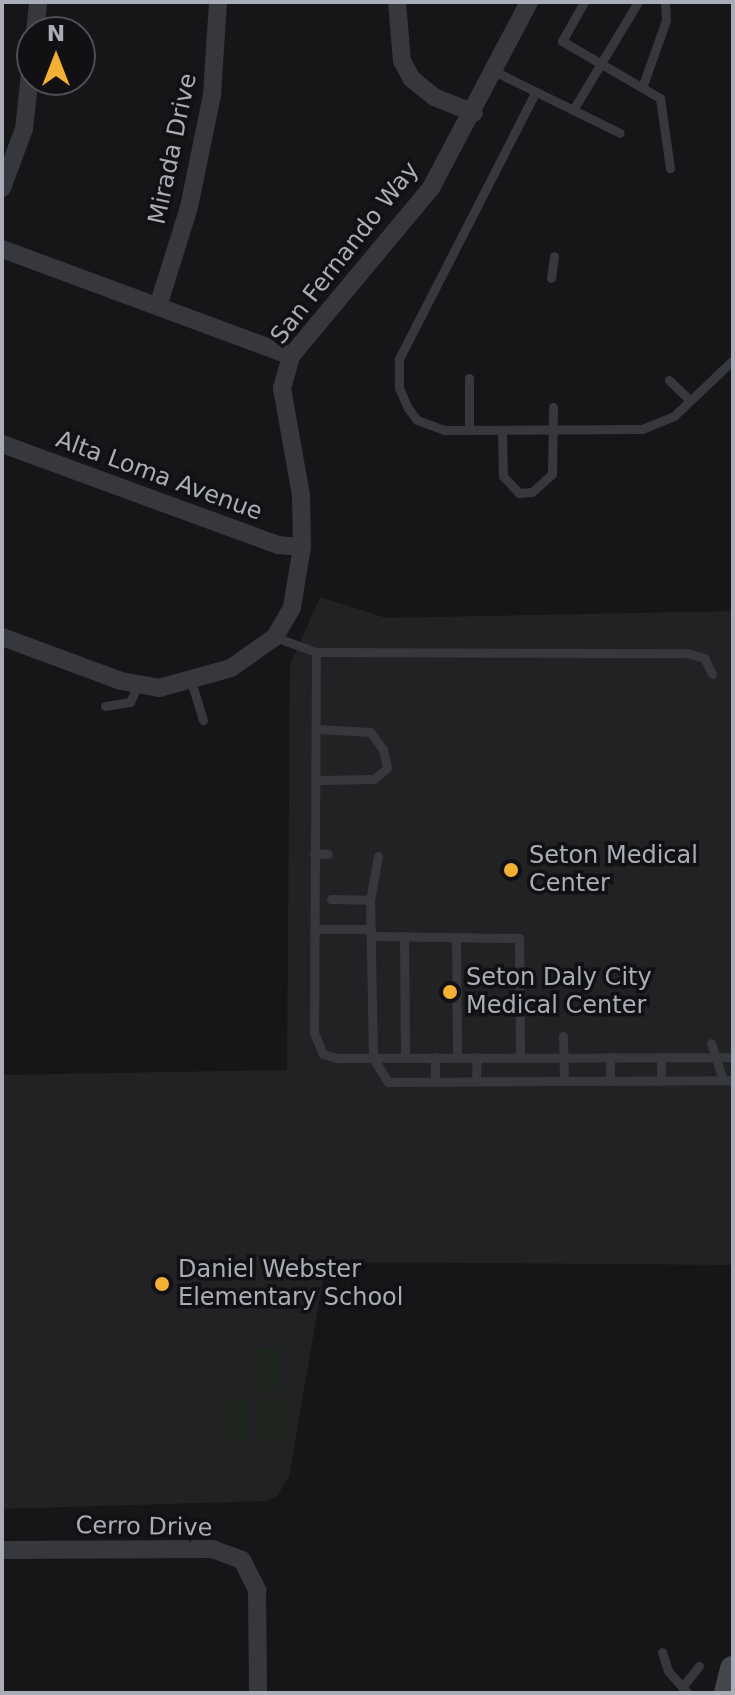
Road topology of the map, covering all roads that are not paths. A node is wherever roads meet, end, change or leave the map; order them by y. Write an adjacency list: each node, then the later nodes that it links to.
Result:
1 (218, 2): 20 (street, Mirada Drive)
2 (397, 2): 13 (street)
3 (529, 2): 8 (street, San Fernando Way)
4 (584, 2): 7 (lane)
5 (638, 2): 7 (lane)
6 (665, 2): 9 (lane)
7 (602, 63): 9 (lane); 12 (lane)
8 (494, 71): 10 (lane); 13 (street, San Fernando Way)
9 (643, 85): 15 (lane)
10 (535, 93): 12 (lane); 28 (lane)
11 (28, 96): 16 (street)
12 (573, 110): 14 (lane)
13 (474, 113): 21 (street, San Fernando Way)
14 (620, 133)
15 (670, 168)
16 (2, 188)
17 (2, 249): 20 (street)
18 (554, 256): 19 (lane)
19 (551, 278)
20 (159, 303): 21 (street)
21 (291, 356): 31 (street, San Fernando Way)
22 (733, 360): 25 (lane)
23 (469, 378): 28 (lane)
24 (669, 380): 25 (lane)
25 (690, 400): 27 (lane)
26 (553, 407): 27 (lane)
27 (553, 429): 29 (lane); 29 (lane)
28 (469, 430): 29 (lane)
29 (502, 430)
30 (2, 444): 31 (street, Alta Loma Avenue)
31 (302, 547): 33 (street, San Fernando Way)
32 (2, 637): 37 (street, San Fernando Way)
33 (275, 637): 34 (lane); 36 (street, San Fernando Way)
34 (316, 652): 35 (lane); 40 (lane)
35 (712, 674)
36 (191, 681): 37 (street, San Fernando Way); 39 (lane)
37 (138, 685): 38 (lane)
38 (105, 706)
39 (203, 720)
40 (318, 729): 41 (lane); 41 (lane)
41 (318, 780): 42 (lane)
42 (314, 804): 43 (lane); 44 (lane)
43 (325, 804)
44 (314, 853): 45 (lane); 49 (lane)
45 (328, 854)
46 (378, 856): 48 (lane)
47 (331, 899): 48 (lane)
48 (370, 900): 50 (lane)
49 (314, 929): 50 (lane); 65 (lane)
50 (371, 933): 51 (lane); 65 (lane)
51 (404, 936): 52 (lane); 55 (lane)
52 (456, 937): 57 (lane); 59 (lane)
53 (563, 1036): 60 (lane)
54 (711, 1043): 63 (lane)
55 (405, 1057): 56 (lane); 65 (lane)
56 (435, 1057): 57 (lane); 67 (lane)
57 (457, 1057): 58 (lane)
58 (477, 1057): 59 (lane); 68 (lane)
59 (520, 1057): 60 (lane)
60 (564, 1057): 61 (lane); 69 (lane)
61 (610, 1057): 62 (lane); 70 (lane)
62 (661, 1057): 63 (lane); 71 (lane)
63 (717, 1057): 64 (lane); 66 (lane)
64 (733, 1057)
65 (373, 1058): 67 (lane)
66 (728, 1080): 71 (lane)
67 (435, 1081): 68 (lane)
68 (476, 1081): 69 (lane)
69 (564, 1081): 70 (lane)
70 (610, 1081): 71 (lane)
71 (661, 1081)
72 (2, 1550): 77 (street, Cerro Drive)
73 (662, 1652): 76 (lane)
74 (699, 1666): 76 (lane)
75 (733, 1669): 78 (street)
76 (685, 1690)
77 (258, 1693)
78 (727, 1693)

